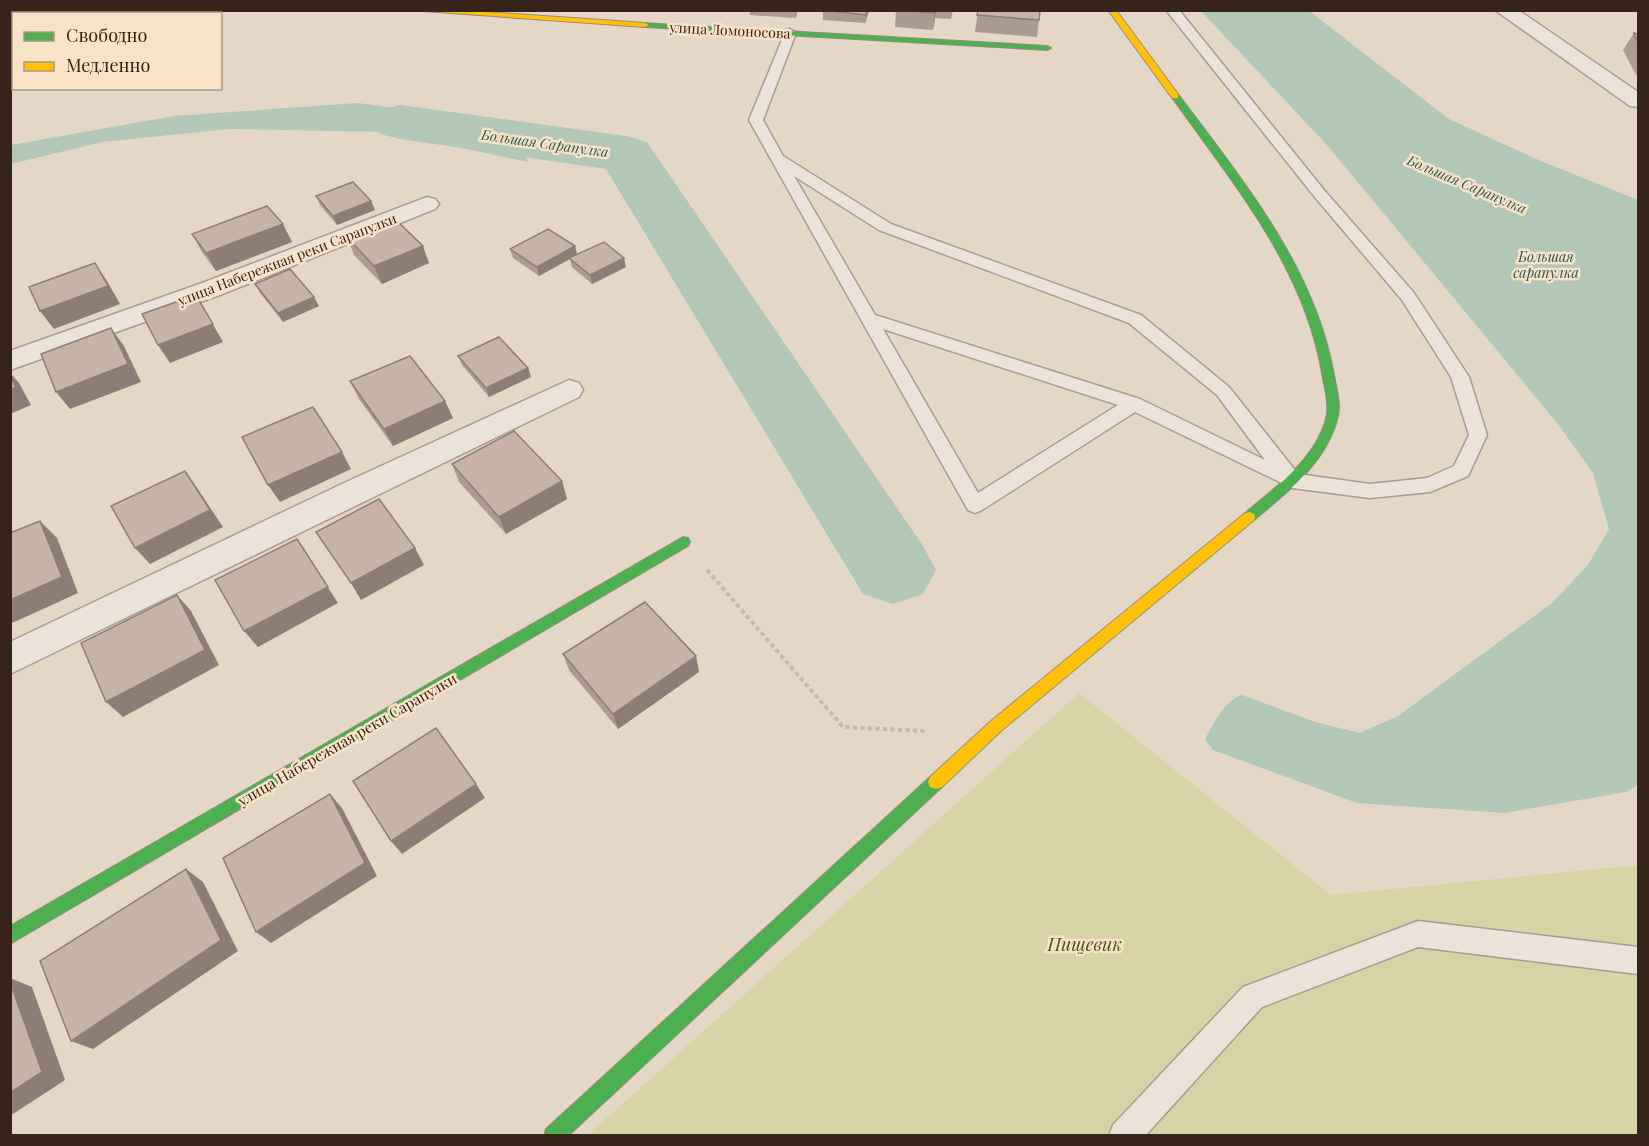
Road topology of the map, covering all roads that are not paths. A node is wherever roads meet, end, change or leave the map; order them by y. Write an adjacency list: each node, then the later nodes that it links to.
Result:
1 (413, 10): 5 (street, улица Ломоносова)
2 (1112, 10): 15 (street)
3 (1172, 10): 15 (lane)
4 (1504, 10): 8 (street)
5 (517, 14): 6 (street, улица Ломоносова)
6 (790, 33): 7 (street, улица Ломоносова); 9 (lane)
7 (1047, 48)
8 (1637, 101)
9 (777, 159): 11 (lane); 15 (lane)
10 (427, 204): 12 (street, улица Набережная реки Сарапулки)
11 (869, 319): 14 (lane); 14 (lane)
12 (10, 361)
13 (568, 390): 17 (street)
14 (1134, 404): 15 (lane)
15 (1292, 481): 20 (street)
16 (683, 542): 18 (street, улица Набережная реки Сарапулки)
17 (10, 659)
18 (10, 936)
19 (1638, 961): 21 (lane)
20 (553, 1136)
21 (1124, 1136)

